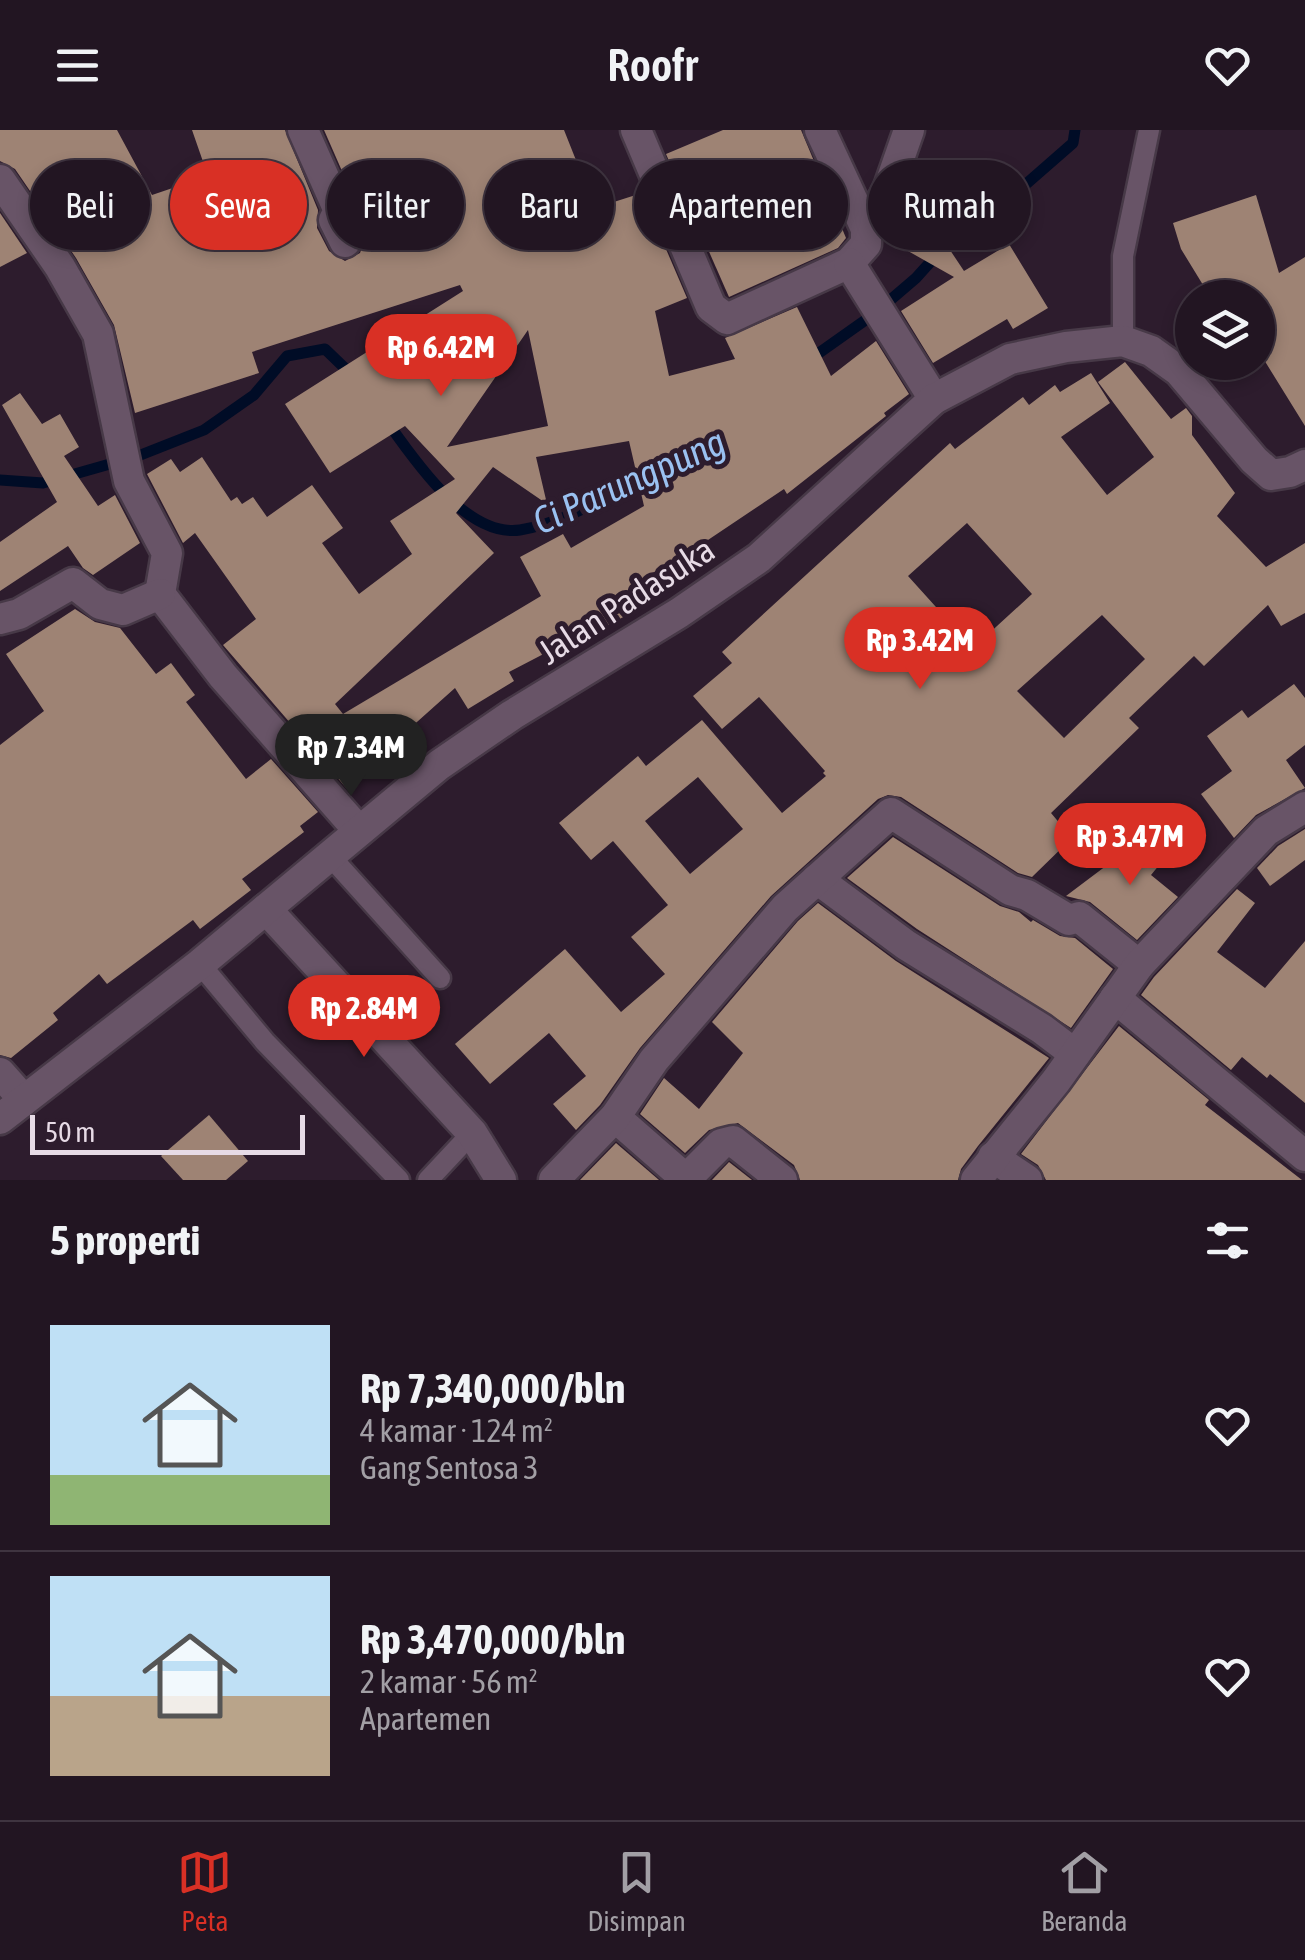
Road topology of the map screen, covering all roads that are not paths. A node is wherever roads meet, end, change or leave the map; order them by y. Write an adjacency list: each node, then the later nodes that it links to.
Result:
1 (302, 130): 7 (street)
2 (636, 130): 9 (street)
3 (820, 130): 8 (street)
4 (909, 130): 8 (street)
5 (1149, 130): 10 (lane)
6 (0, 180): 13 (street)
7 (327, 186)
8 (866, 230): 9 (street)
9 (849, 263): 11 (street)
10 (1122, 341): 11 (street, Jalan Padasuka); 12 (street)
11 (934, 399): 16 (street, Jalan Padasuka)
12 (1305, 465)
13 (160, 594): 14 (street); 16 (street)
14 (0, 619)
15 (1305, 807): 21 (street)
16 (359, 832): 17 (street, Jalan Padasuka)
17 (330, 856): 19 (street, Jalan Padasuka); 22 (lane)
18 (817, 879): 21 (street); 24 (street); 27 (street)
19 (266, 909): 20 (street, Jalan Padasuka); 28 (street)
20 (200, 964): 26 (street, Jalan Padasuka); 31 (lane)
21 (1139, 965): 23 (street)
22 (440, 978)
23 (1115, 998): 24 (street); 29 (street)
24 (1075, 1054): 30 (street)
25 (0, 1073): 26 (street)
26 (12, 1109)
27 (615, 1117): 34 (street); 35 (street)
28 (472, 1133): 32 (lane); 33 (street)
29 (1305, 1156)
30 (984, 1168): 36 (street)
31 (399, 1180)
32 (428, 1180)
33 (501, 1180)
34 (554, 1180)
35 (782, 1180)
36 (1027, 1180)

